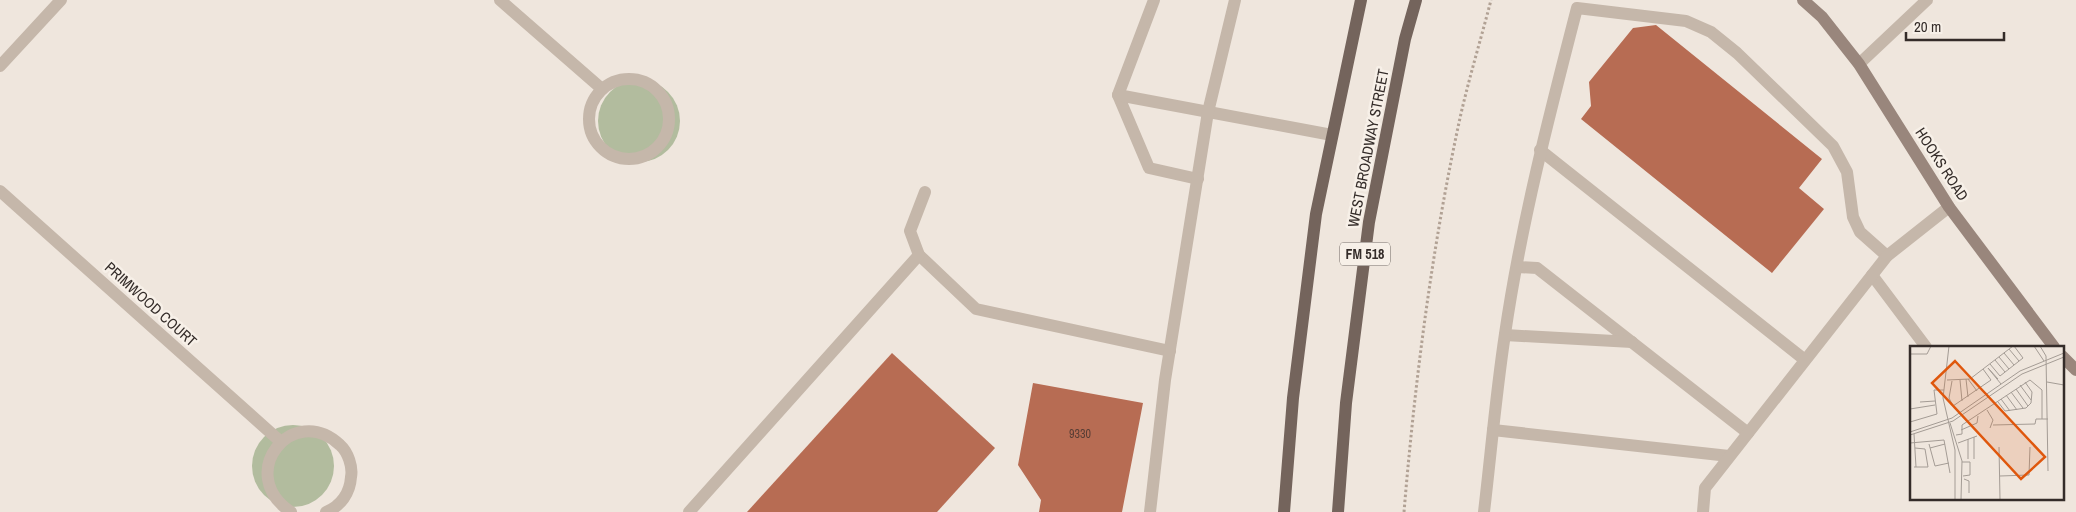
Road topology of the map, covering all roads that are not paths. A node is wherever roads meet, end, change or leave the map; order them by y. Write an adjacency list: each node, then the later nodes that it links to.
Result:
1 (60, 0): 10 (street)
2 (500, 0): 11 (street)
3 (1154, 0): 12 (street)
4 (1235, 0): 13 (street)
5 (1361, 0): 14 (main road)
6 (1416, 0): 41 (main road, WEST BROADWAY STREET / FM 518)
7 (1803, 0): 9 (street, HOOKS ROAD)
8 (1927, 0): 9 (street)
9 (1859, 64): 19 (street, HOOKS ROAD)
10 (0, 66)
11 (602, 89): 11 (street)
12 (1118, 95): 13 (street); 16 (street)
13 (1208, 112): 14 (street); 16 (street)
14 (1332, 135): 40 (main road)
15 (1540, 150): 21 (street); 22 (street); 30 (street)
16 (1198, 179): 28 (street)
17 (0, 191): 34 (street, PRIMWOOD COURT)
18 (925, 192): 20 (street)
19 (1949, 206): 21 (street); 27 (street, HOOKS ROAD)
20 (919, 255): 28 (street); 38 (street)
21 (1887, 256): 23 (street)
22 (1517, 267): 24 (street); 25 (street)
23 (1872, 275): 26 (street); 30 (street)
24 (1504, 334): 25 (street); 32 (street)
25 (1632, 342): 33 (street)
26 (1925, 346)
27 (2053, 346)
28 (1170, 351): 39 (street)
29 (2064, 358): 31 (street)
30 (1805, 360): 33 (street)
31 (2076, 370)
32 (1493, 430): 35 (street); 42 (street)
33 (1748, 433): 35 (street)
34 (281, 442): 36 (street); 37 (street)
35 (1729, 456): 43 (street)
36 (291, 512)
37 (326, 512)
38 (689, 512)
39 (1150, 512)
40 (1284, 512)
41 (1338, 512)
42 (1484, 512)
43 (1702, 512)

